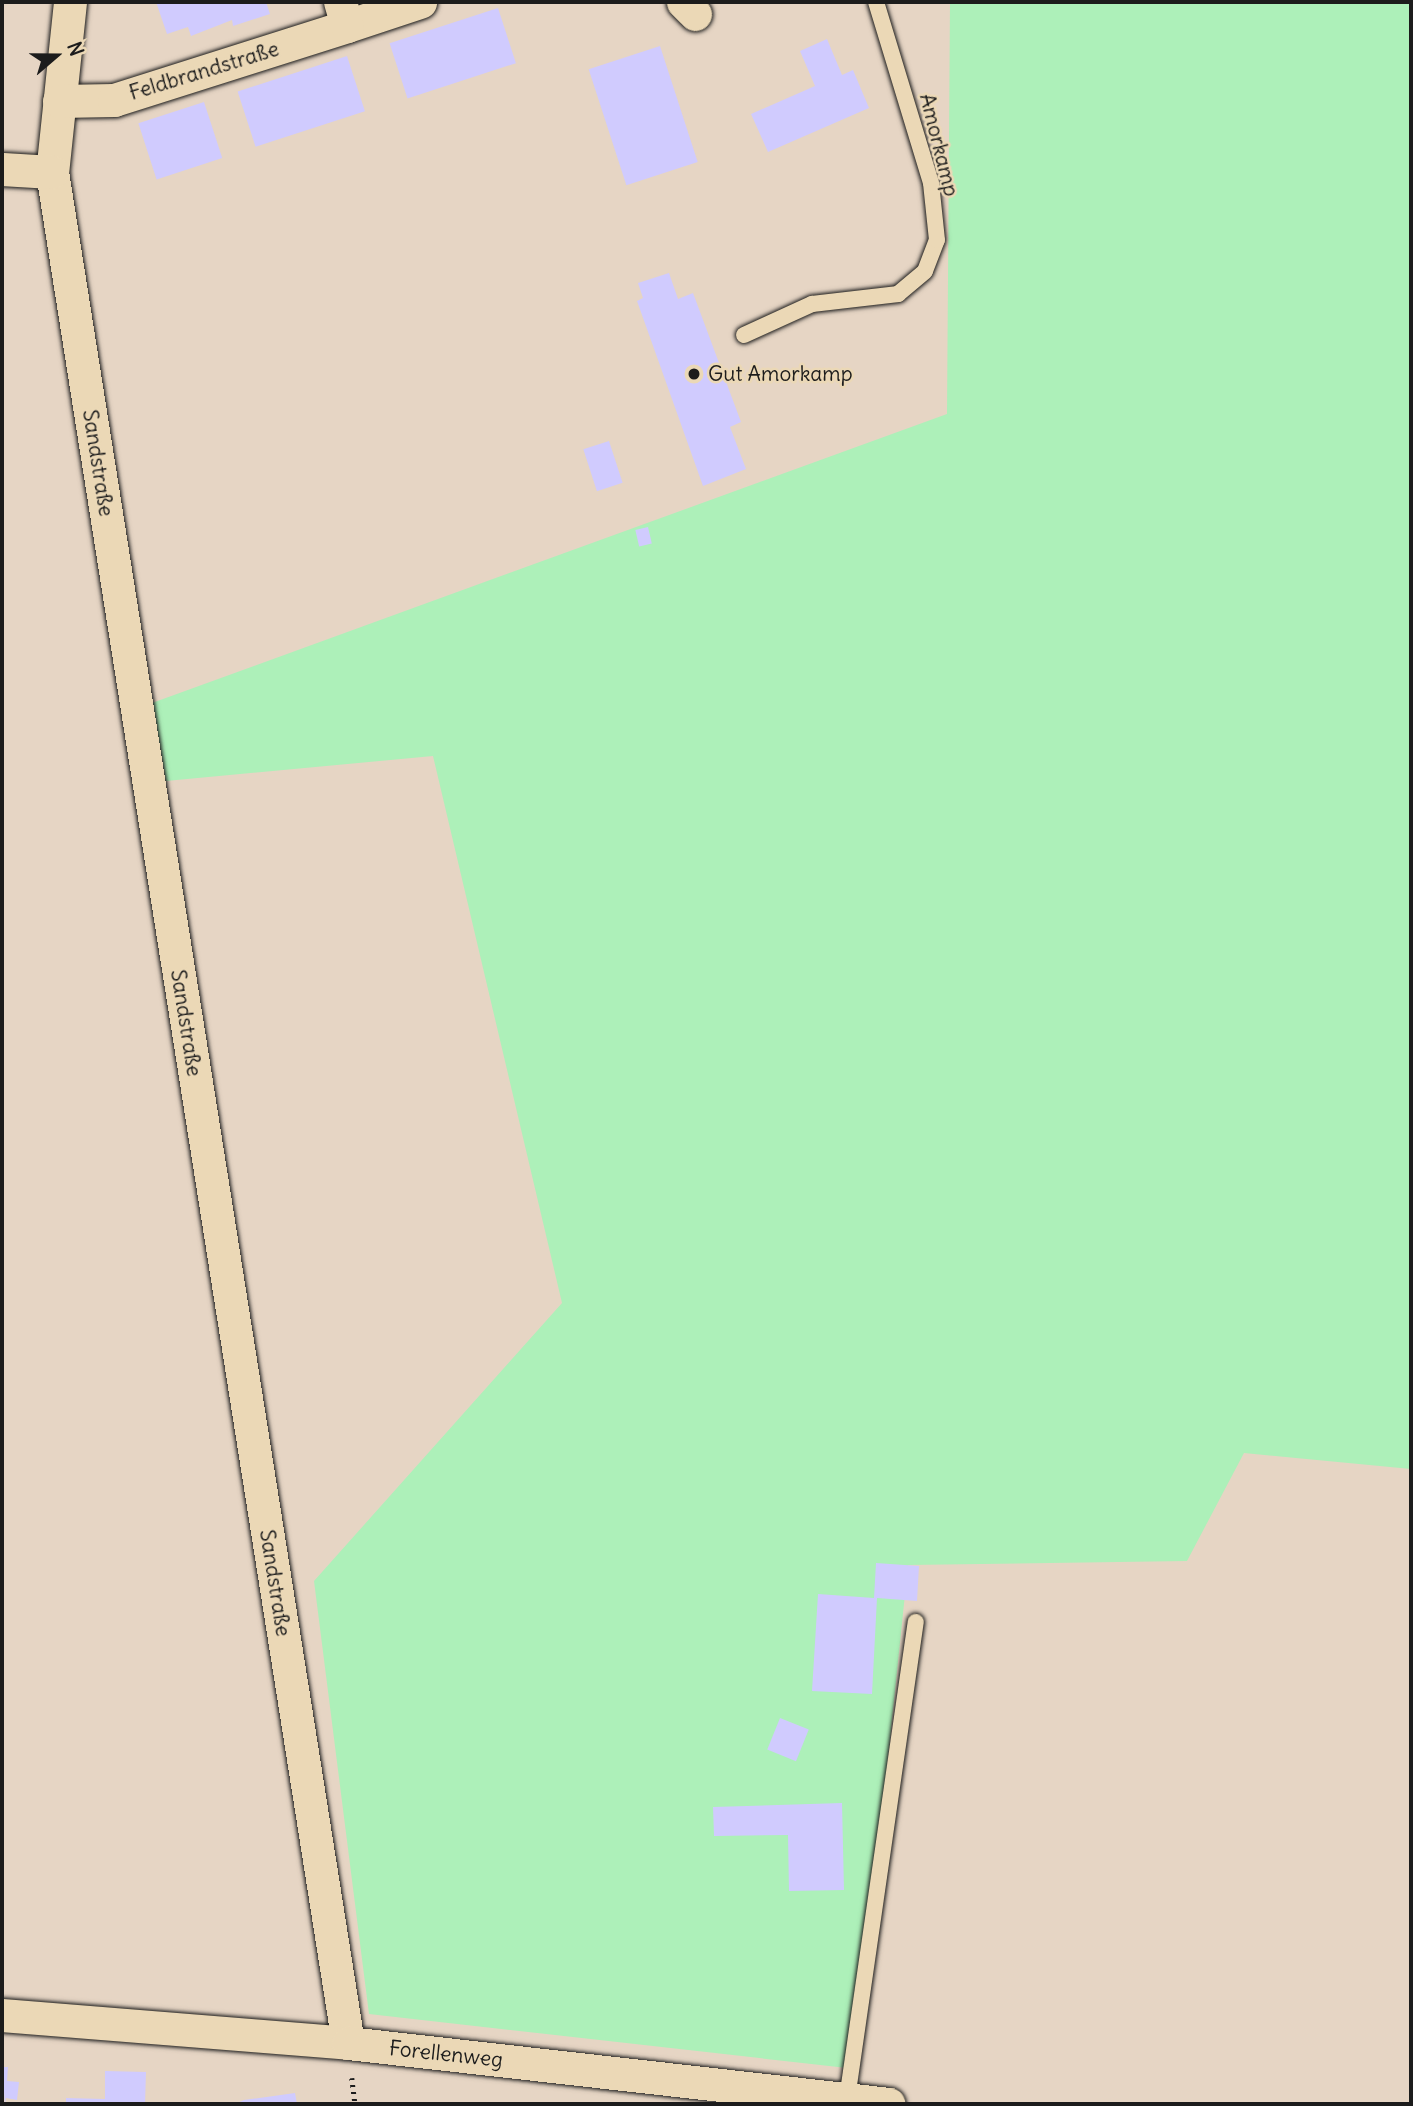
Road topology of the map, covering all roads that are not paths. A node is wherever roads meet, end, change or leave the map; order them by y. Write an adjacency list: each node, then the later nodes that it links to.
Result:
1 (70, 2): 5 (street, Sandstraße)
2 (420, 2): 4 (street, Feldbrandstraße)
3 (876, 2): 8 (lane, Amorkamp)
4 (344, 14): 5 (street, Feldbrandstraße)
5 (59, 101): 7 (street, Sandstraße)
6 (2, 169): 7 (street)
7 (52, 172): 11 (street, Sandstraße)
8 (744, 335)
9 (916, 1622): 12 (lane)
10 (2, 2015): 11 (street, Forellenweg)
11 (348, 2043): 12 (street, Forellenweg)
12 (847, 2099): 13 (street, Forellenweg)
13 (889, 2104)

